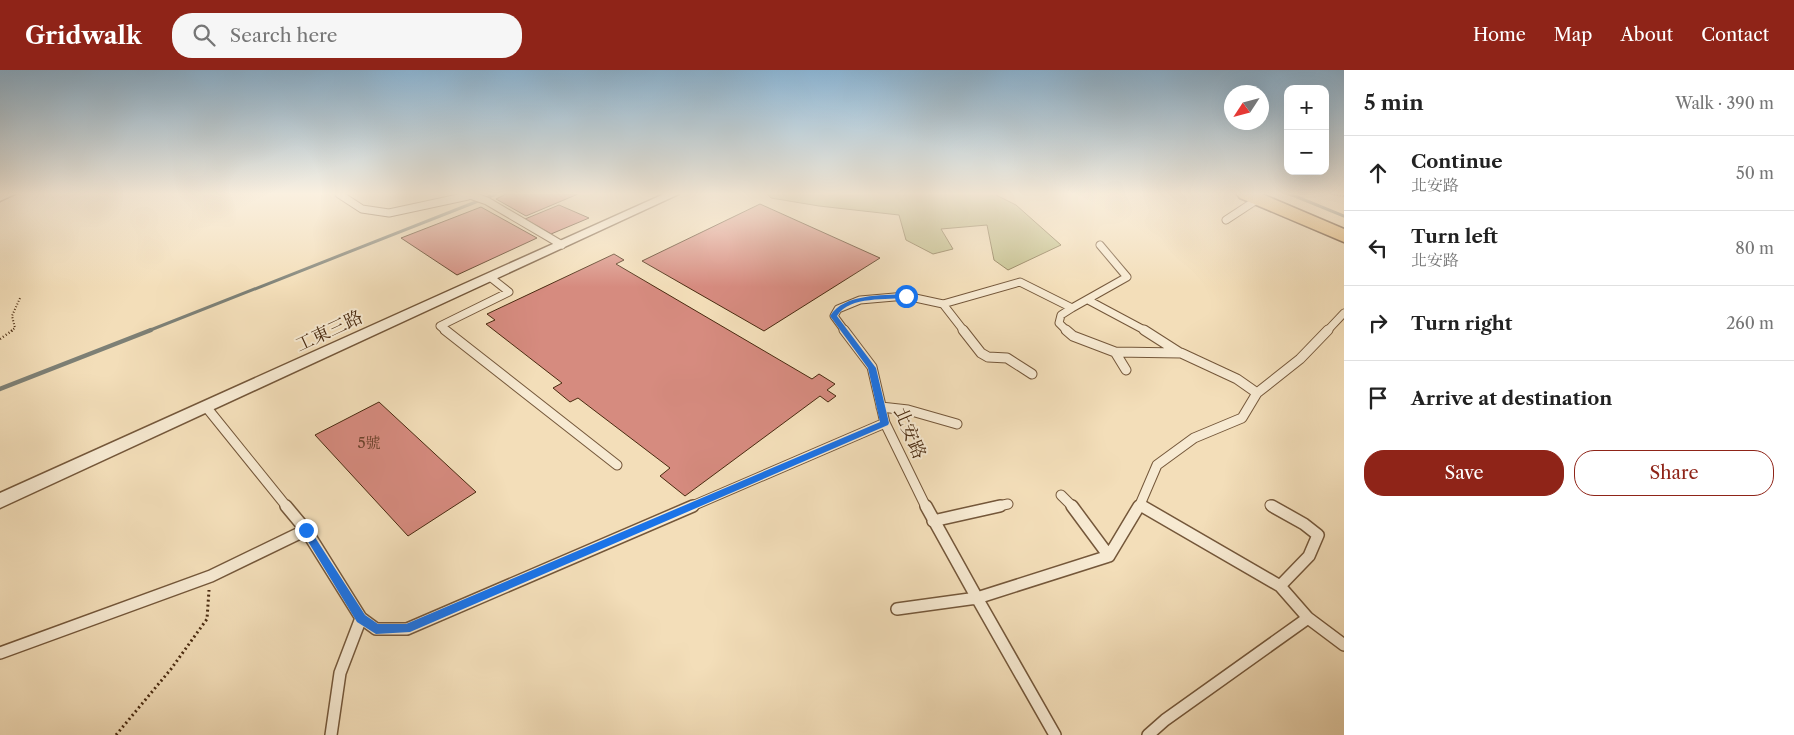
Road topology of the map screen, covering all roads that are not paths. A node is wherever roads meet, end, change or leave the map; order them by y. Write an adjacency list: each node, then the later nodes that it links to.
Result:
1 (525, 225): 6 (lane)
2 (606, 225): 6 (street, 工東三路)
3 (1321, 225): 4 (main road)
4 (1344, 236)
5 (1100, 244): 8 (lane)
6 (562, 245): 7 (street, 工東三路)
7 (490, 277): 18 (street, 工東三路); 21 (lane)
8 (1088, 300): 10 (lane); 13 (lane)
9 (943, 304): 10 (lane, 北安路); 15 (lane); 17 (lane, 北安路)
10 (1072, 308): 12 (lane)
11 (1344, 313): 16 (lane)
12 (1115, 352): 13 (lane); 14 (lane)
13 (1181, 353): 16 (lane)
14 (1126, 370)
15 (1032, 374)
16 (1257, 393): 25 (lane)
17 (881, 407): 19 (lane, 北安路); 20 (lane)
18 (207, 408): 23 (street, 工東三路); 28 (lane)
19 (885, 423): 27 (lane, 北安路); 33 (lane)
20 (957, 424)
21 (617, 465)
22 (1061, 495): 29 (lane)
23 (0, 501)
24 (1008, 504): 27 (lane)
25 (1140, 505): 29 (lane); 30 (lane)
26 (1270, 505): 30 (lane)
27 (933, 521): 31 (lane, 北安路)
28 (306, 530): 33 (lane); 36 (lane)
29 (1109, 556): 31 (lane)
30 (1280, 586): 34 (lane)
31 (978, 598): 32 (lane); 38 (lane, 北安路)
32 (897, 609)
33 (361, 618): 37 (lane)
34 (1308, 618): 35 (lane); 39 (lane)
35 (1344, 645)
36 (0, 653)
37 (331, 735)
38 (1055, 735)
39 (1148, 735)

